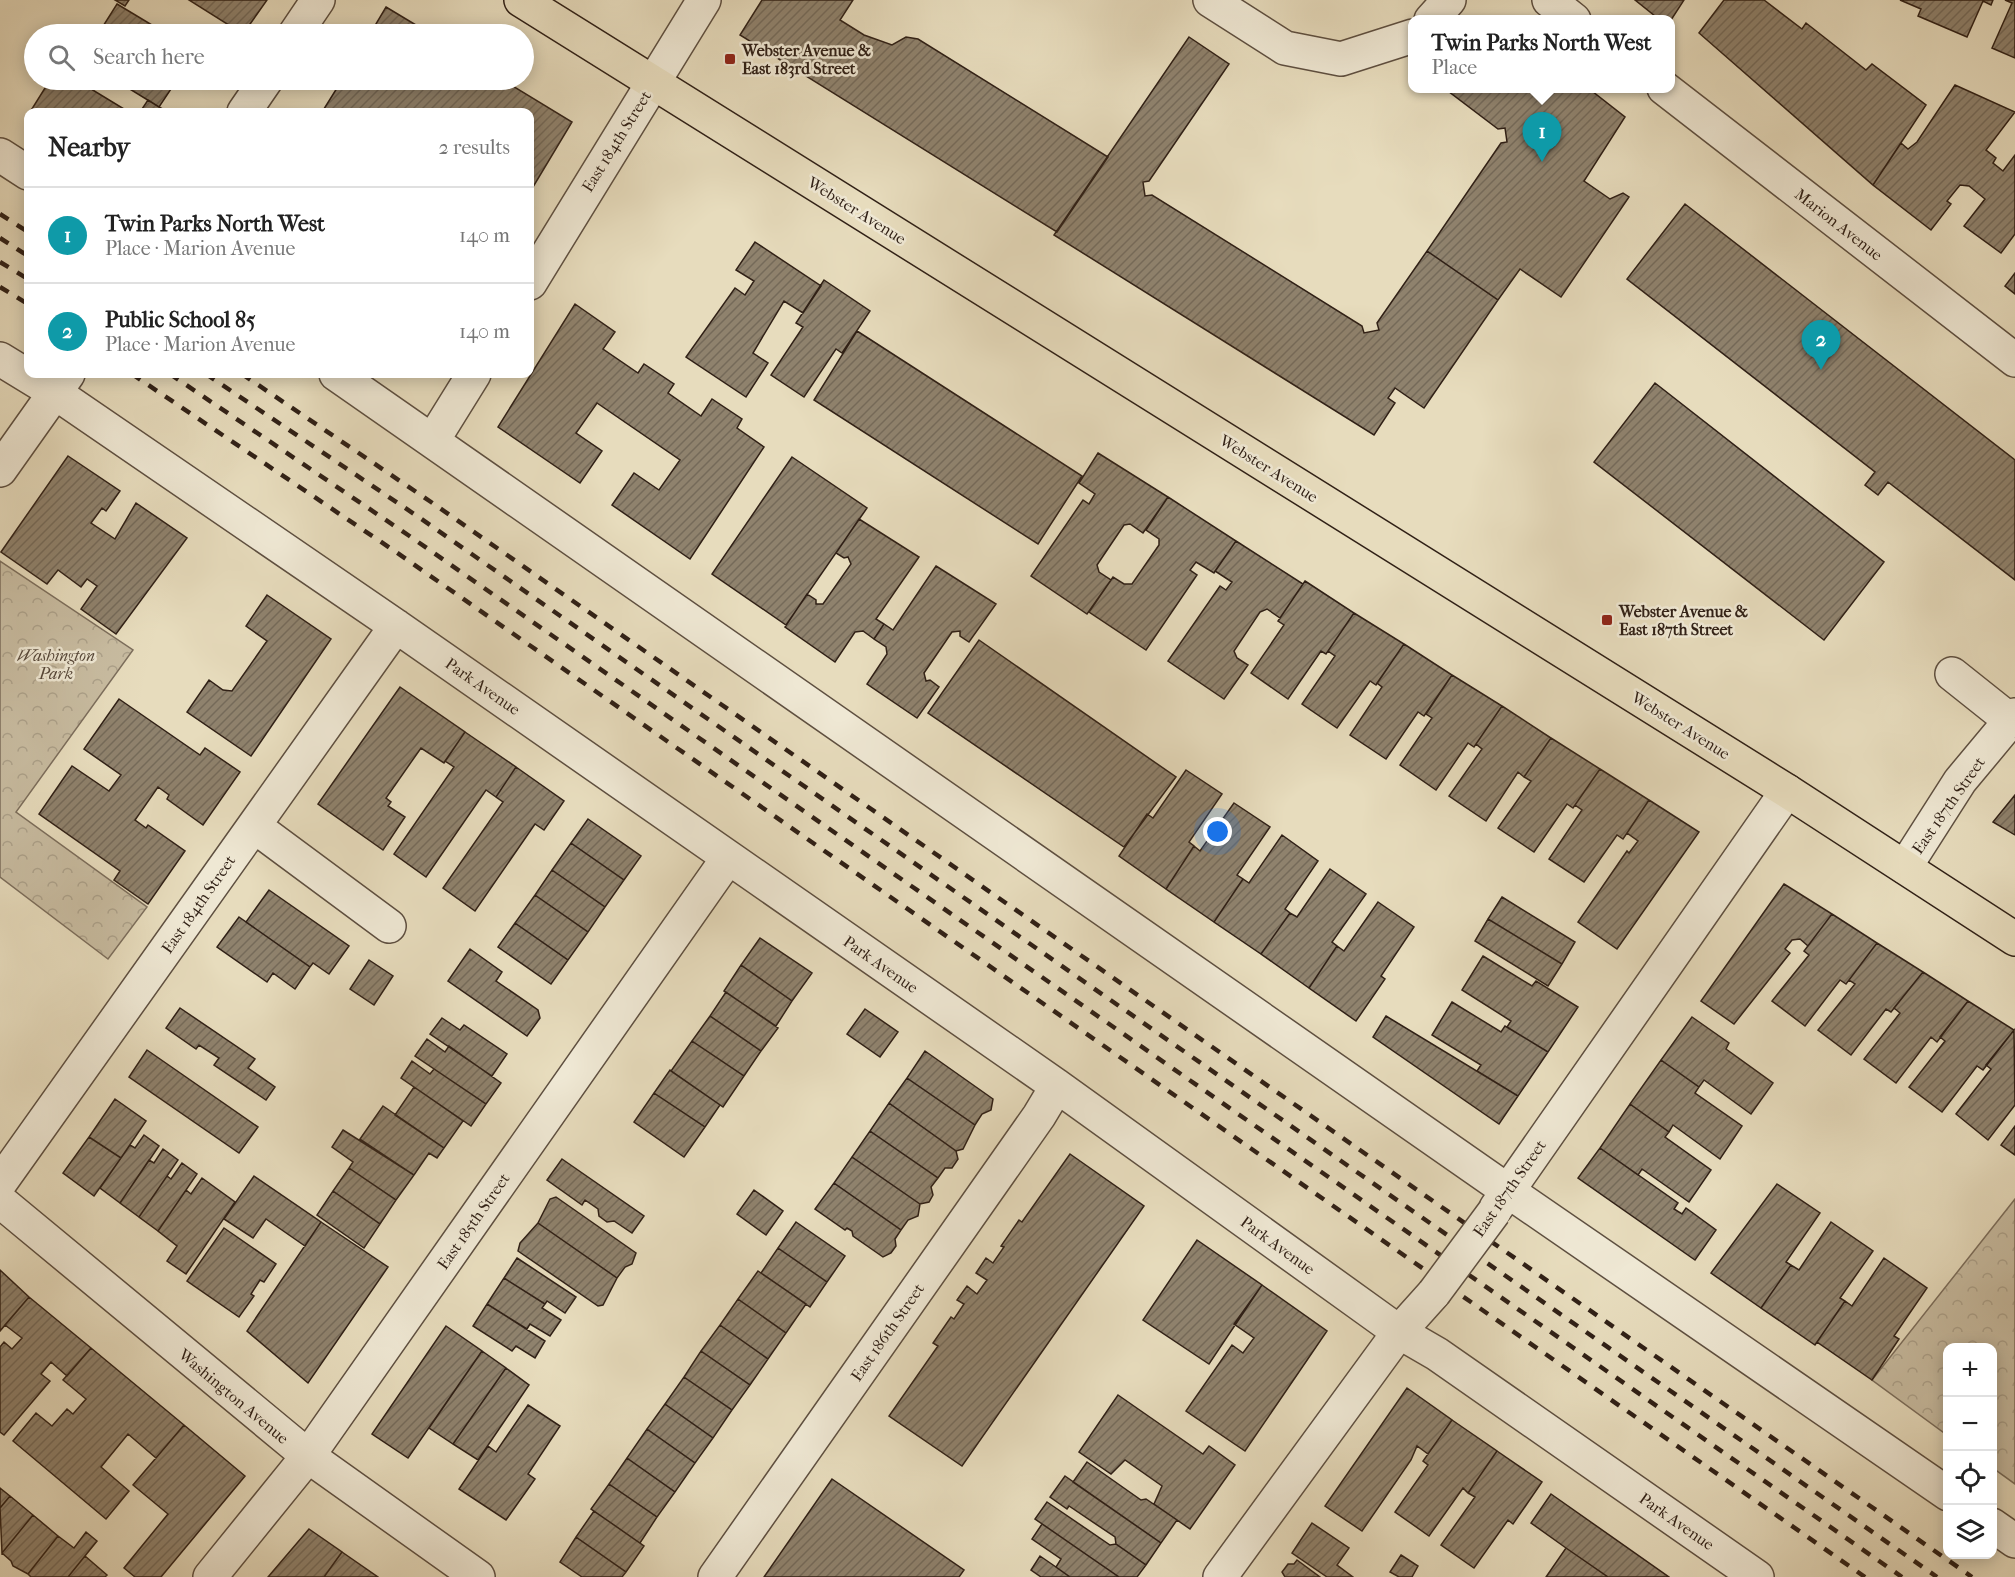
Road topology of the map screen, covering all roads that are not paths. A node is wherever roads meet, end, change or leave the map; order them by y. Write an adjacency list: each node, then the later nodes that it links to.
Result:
1 (318, 0): 9 (street)
2 (522, 0): 11 (main road, Webster Avenue)
3 (704, 0): 11 (street, East 184th Street)
4 (1210, 0): 10 (street)
5 (1449, 0): 7 (street)
6 (1549, 0): 8 (street)
7 (1436, 15)
8 (1568, 15)
9 (302, 24)
10 (1408, 38)
11 (653, 82): 17 (street, East 184th Street); 29 (main road, Webster Avenue)
12 (259, 90): 14 (street)
13 (1670, 93): 19 (street, Marion Avenue)
14 (247, 108)
15 (0, 155): 16 (street)
16 (24, 170)
17 (534, 276)
18 (0, 359): 20 (street, Park Avenue)
19 (2015, 360)
20 (24, 368)
21 (342, 378): 24 (street)
22 (472, 378): 24 (street)
23 (61, 383): 25 (street); 26 (street, Park Avenue)
24 (433, 440): 37 (street)
25 (0, 470)
26 (396, 626): 30 (street, East 184th Street); 31 (street, Park Avenue)
27 (1952, 674): 28 (street)
28 (2013, 718): 32 (street, East 187th Street)
29 (1787, 791): 32 (main road, Webster Avenue); 37 (street, East 187th Street)
30 (254, 826): 33 (street); 36 (street, East 184th Street)
31 (728, 858): 35 (street, Park Avenue); 40 (street, East 185th Street)
32 (1905, 867): 34 (main road, Webster Avenue)
33 (389, 926)
34 (2015, 939)
35 (1057, 1086): 39 (street, Park Avenue); 47 (street, East 186th Street)
36 (0, 1183)
37 (1501, 1201): 39 (street, East 187th Street, bridge); 41 (street)
38 (0, 1202): 40 (street, Washington Avenue)
39 (1399, 1332): 44 (street, Park Avenue); 48 (street, East 187th Street)
40 (308, 1456): 45 (street, East 185th Street); 46 (street, Washington Avenue)
41 (1943, 1491)
42 (1997, 1528): 43 (street)
43 (2015, 1541)
44 (1738, 1572)
45 (210, 1577)
46 (478, 1577)
47 (715, 1577)
48 (1220, 1577)

